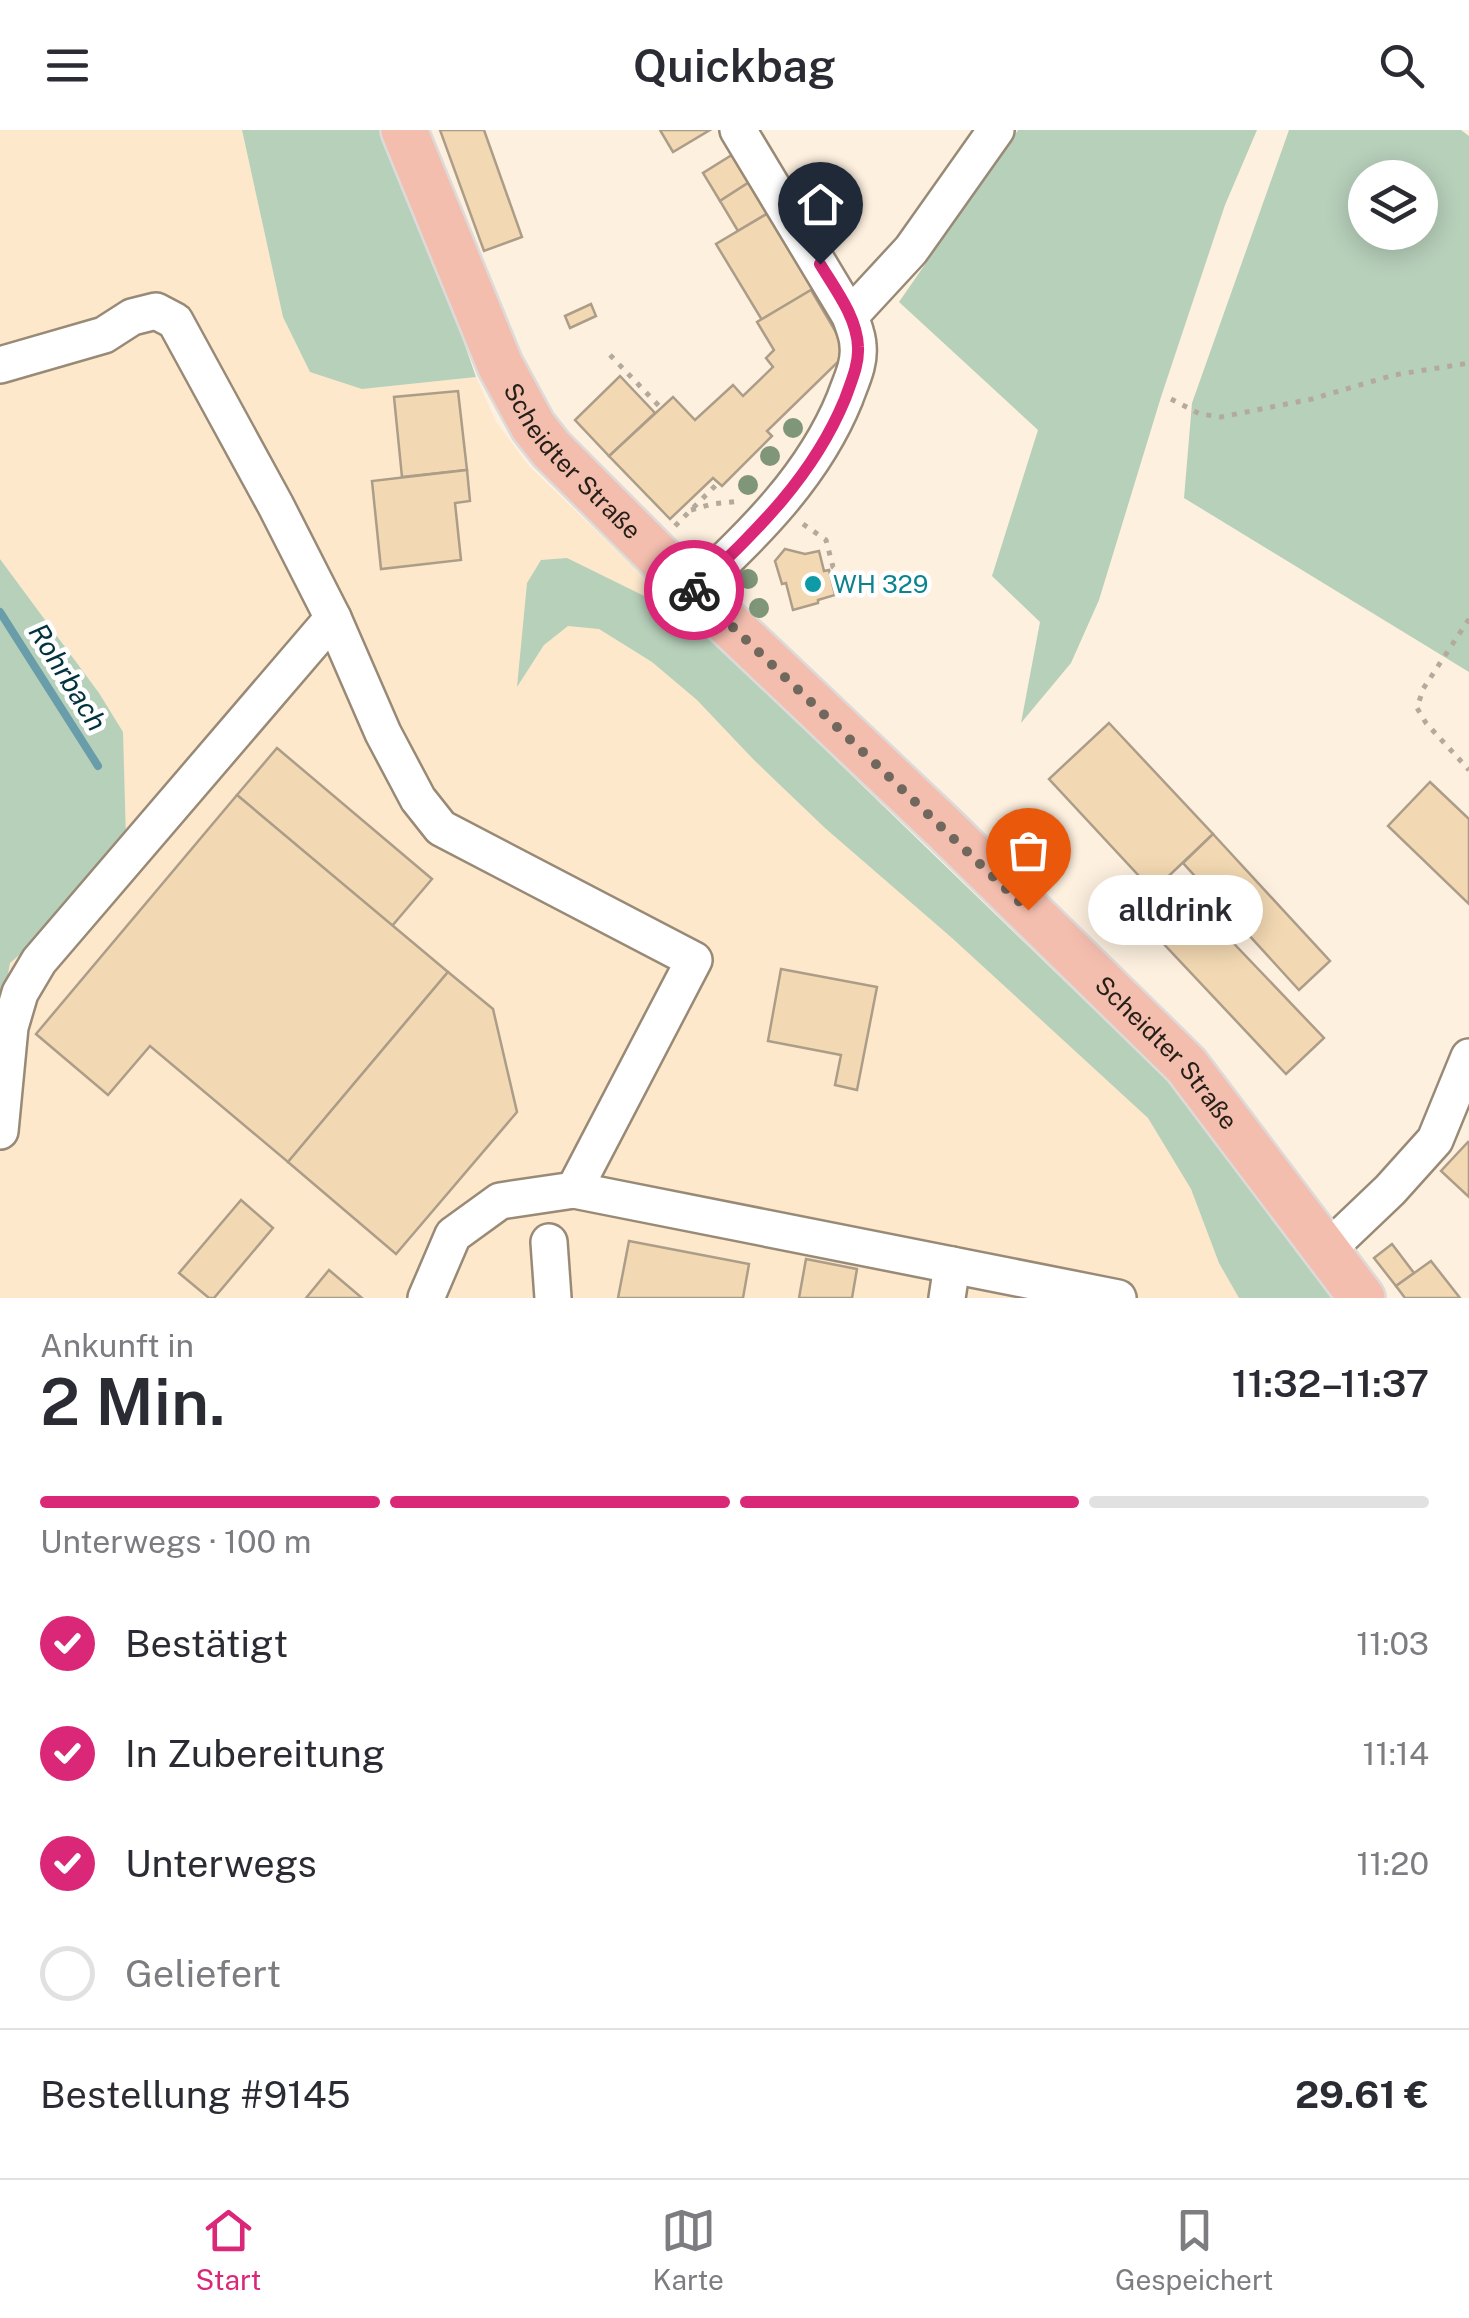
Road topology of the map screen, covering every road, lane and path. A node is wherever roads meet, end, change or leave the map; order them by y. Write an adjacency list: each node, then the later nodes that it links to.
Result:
1 (404, 130): 12 (main road, Scheidter Straße)
2 (738, 130): 4 (street)
3 (996, 130): 4 (street)
4 (850, 316): 12 (street)
5 (610, 355): 9 (path)
6 (0, 364): 13 (street)
7 (1469, 364): 8 (path)
8 (1171, 399)
9 (661, 408)
10 (718, 483): 11 (path)
11 (697, 504)
12 (694, 590): 20 (main road, Scheidter Straße)
13 (333, 618): 17 (street); 18 (street)
14 (1469, 619): 15 (path)
15 (1469, 770)
16 (1469, 1057): 20 (street)
17 (0, 1131)
18 (574, 1190): 21 (street); 22 (street)
19 (549, 1242): 23 (street)
20 (1326, 1251): 25 (main road, Scheidter Straße)
21 (949, 1281): 24 (street)
22 (426, 1298)
23 (553, 1298)
24 (1118, 1298)
25 (1362, 1298)

